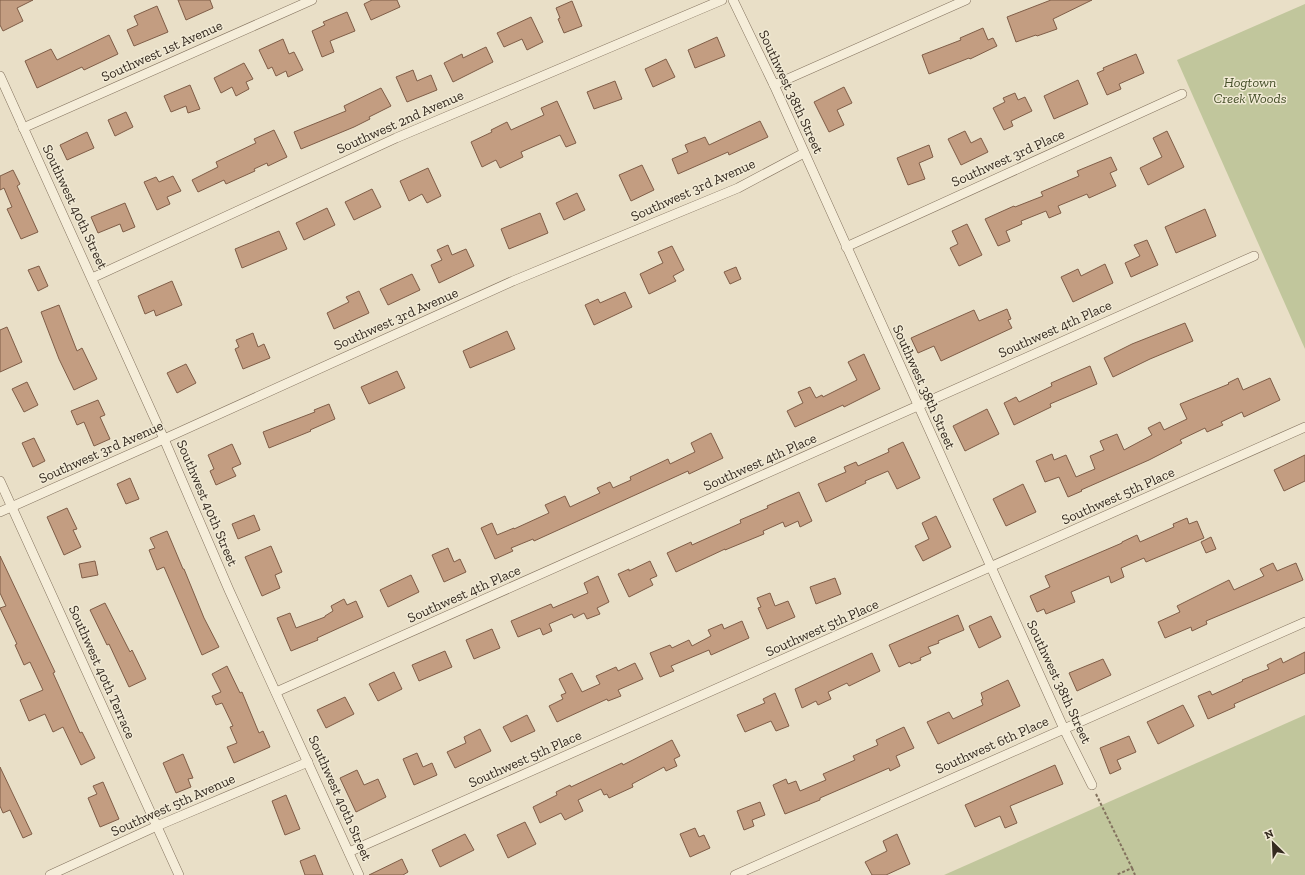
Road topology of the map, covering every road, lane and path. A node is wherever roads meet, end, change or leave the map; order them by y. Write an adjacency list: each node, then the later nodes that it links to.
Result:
1 (312, 0): 8 (street, Southwest 1st Avenue)
2 (722, 0): 12 (street, Southwest 2nd Avenue)
3 (733, 0): 6 (street, Southwest 38th Street)
4 (966, 0): 6 (street)
5 (0, 76): 8 (street, Southwest 40th Street)
6 (774, 85): 9 (street, Southwest 38th Street)
7 (1182, 94): 10 (street, Southwest 3rd Place)
8 (23, 128): 12 (street, Southwest 40th Street)
9 (804, 153): 10 (street, Southwest 38th Street); 15 (street, Southwest 3rd Avenue)
10 (846, 247): 13 (street, Southwest 38th Street)
11 (1254, 256): 13 (street, Southwest 4th Place)
12 (92, 278): 15 (street, Southwest 40th Street)
13 (918, 407): 19 (street, Southwest 38th Street); 21 (street, Southwest 4th Place)
14 (1305, 428): 19 (street, Southwest 5th Place)
15 (164, 440): 17 (street, Southwest 3rd Avenue); 21 (street, Southwest 40th Street)
16 (0, 481): 17 (street, Southwest 40th Terrace)
17 (11, 507): 18 (street, Southwest 3rd Avenue); 25 (street, Southwest 40th Terrace)
18 (0, 512)
19 (991, 568): 22 (street, Southwest 38th Street); 26 (street, Southwest 5th Place)
20 (1305, 622): 22 (street, Southwest 6th Place)
21 (276, 692): 23 (street, Southwest 40th Street)
22 (1064, 729): 24 (street, Southwest 38th Street); 31 (street, Southwest 6th Place)
23 (308, 762): 25 (street, Southwest 5th Avenue); 26 (street, Southwest 40th Street)
24 (1092, 785): 27 (path)
25 (157, 826): 28 (street, Southwest 5th Avenue); 29 (street, Southwest 40th Terrace)
26 (349, 852): 30 (street, Southwest 40th Street)
27 (1132, 868): 32 (path); 33 (path)
28 (50, 875)
29 (179, 875)
30 (359, 875)
31 (735, 875)
32 (1116, 875)
33 (1134, 875)

